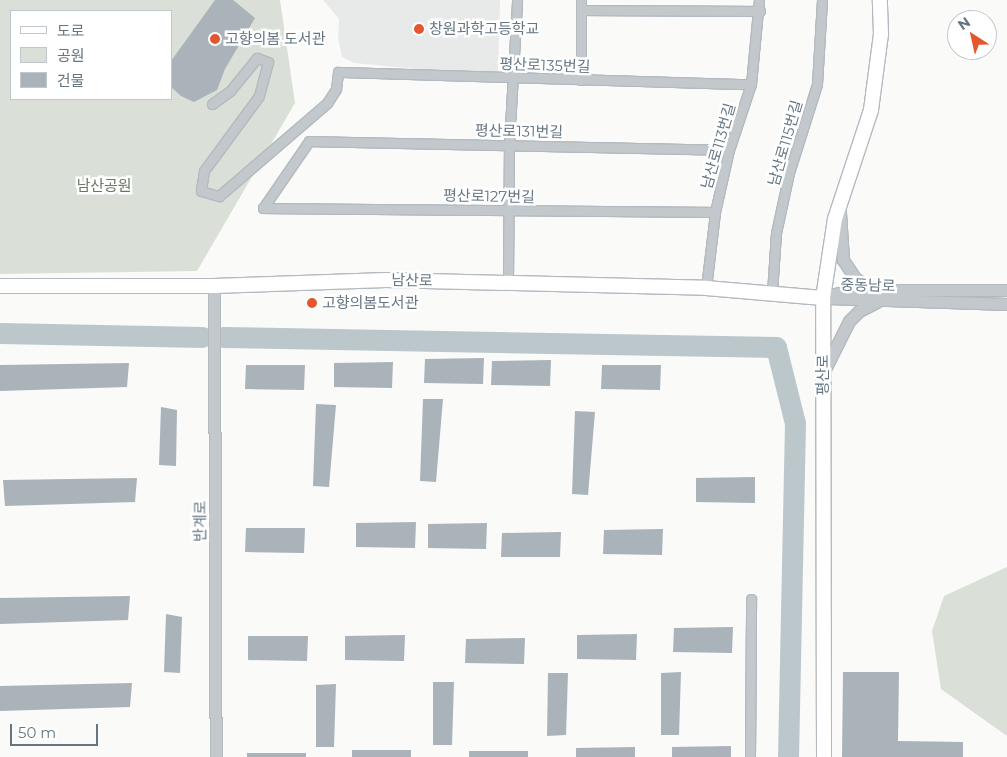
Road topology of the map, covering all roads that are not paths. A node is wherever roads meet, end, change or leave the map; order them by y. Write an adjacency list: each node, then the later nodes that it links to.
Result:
1 (517, 0): 8 (street)
2 (581, 0): 6 (street)
3 (759, 0): 7 (street, 남산로113번길)
4 (822, 0): 24 (street, 남산로115번길)
5 (880, 0): 14 (main road, 평산로)
6 (581, 10): 7 (street); 9 (street)
7 (760, 12): 10 (street, 남산로113번길)
8 (512, 77): 9 (street, 평산로135번길); 11 (street, 평산로135번길); 12 (street)
9 (581, 80): 10 (street, 평산로135번길)
10 (751, 84): 13 (street, 남산로113번길)
11 (212, 104)
12 (509, 145): 13 (street, 평산로131번길); 15 (street, 평산로131번길); 16 (street)
13 (729, 150): 17 (street, 남산로113번길)
14 (840, 204): 22 (street); 25 (main road, 평산로)
15 (263, 208): 16 (street, 평산로127번길)
16 (509, 210): 17 (street, 평산로127번길); 18 (street)
17 (714, 212): 21 (street, 남산로113번길)
18 (508, 283): 20 (main road, 남산로); 21 (main road, 남산로)
19 (0, 286): 20 (main road, 남산로)
20 (214, 286): 30 (street, 반계로)
21 (706, 288): 24 (main road, 남산로)
22 (874, 290): 23 (street, 중동남로); 25 (street, 중동남로)
23 (1007, 290)
24 (772, 293): 25 (main road, 남산로)
25 (823, 298): 26 (street, 중동남로); 28 (main road, 평산로)
26 (880, 301): 27 (street, 중동남로); 28 (street)
27 (1007, 304)
28 (823, 376): 32 (main road, 평산로)
29 (750, 599): 31 (street)
30 (216, 757)
31 (750, 757)
32 (824, 757)

